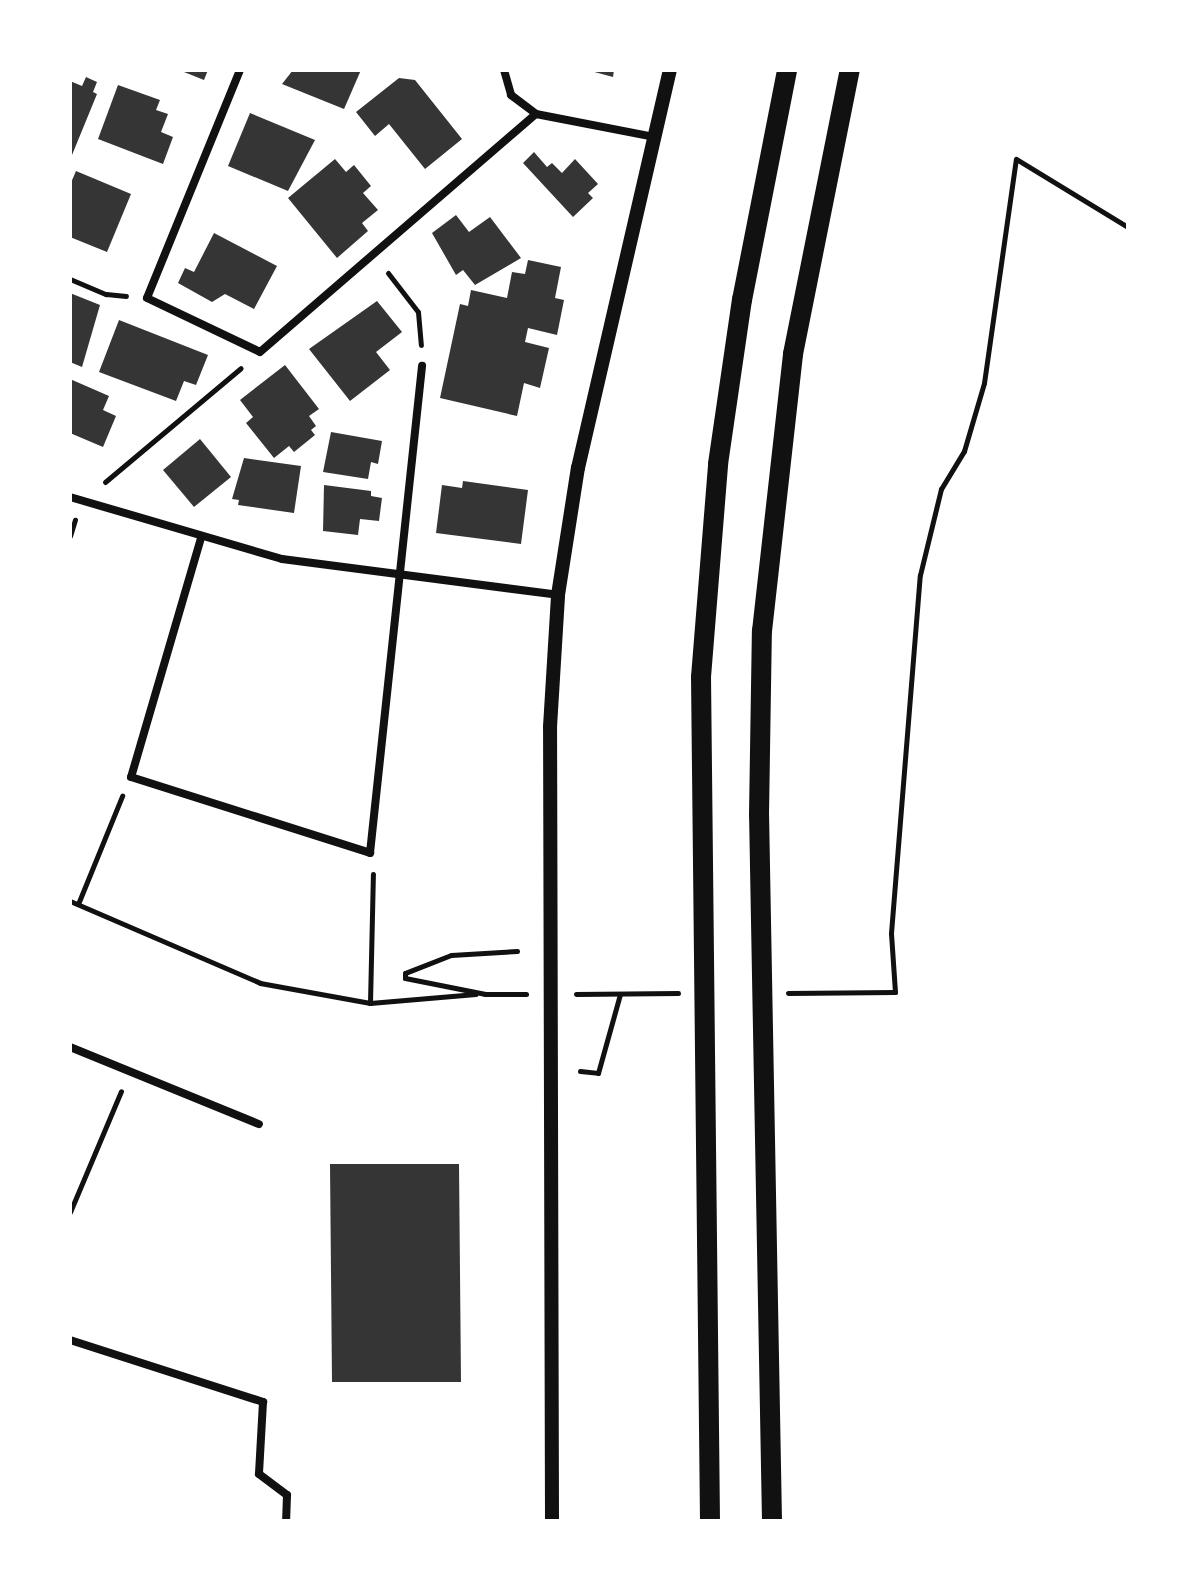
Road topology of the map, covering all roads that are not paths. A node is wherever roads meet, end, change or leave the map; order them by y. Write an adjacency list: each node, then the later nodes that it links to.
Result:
1 (240, 70): 6 (street)
2 (504, 70): 6 (street)
3 (670, 70): 7 (street)
4 (787, 70): 18 (main road)
5 (850, 70): 19 (main road)
6 (536, 114): 7 (street)
7 (654, 137): 12 (street)
8 (422, 366): 11 (street)
9 (70, 497): 10 (street)
10 (201, 538): 11 (street); 11 (street)
11 (402, 578): 12 (street)
12 (558, 595): 17 (street)
13 (70, 1047): 14 (street)
14 (259, 1124)
15 (70, 1340): 16 (street)
16 (286, 1521)
17 (552, 1521)
18 (710, 1521)
19 (772, 1521)

